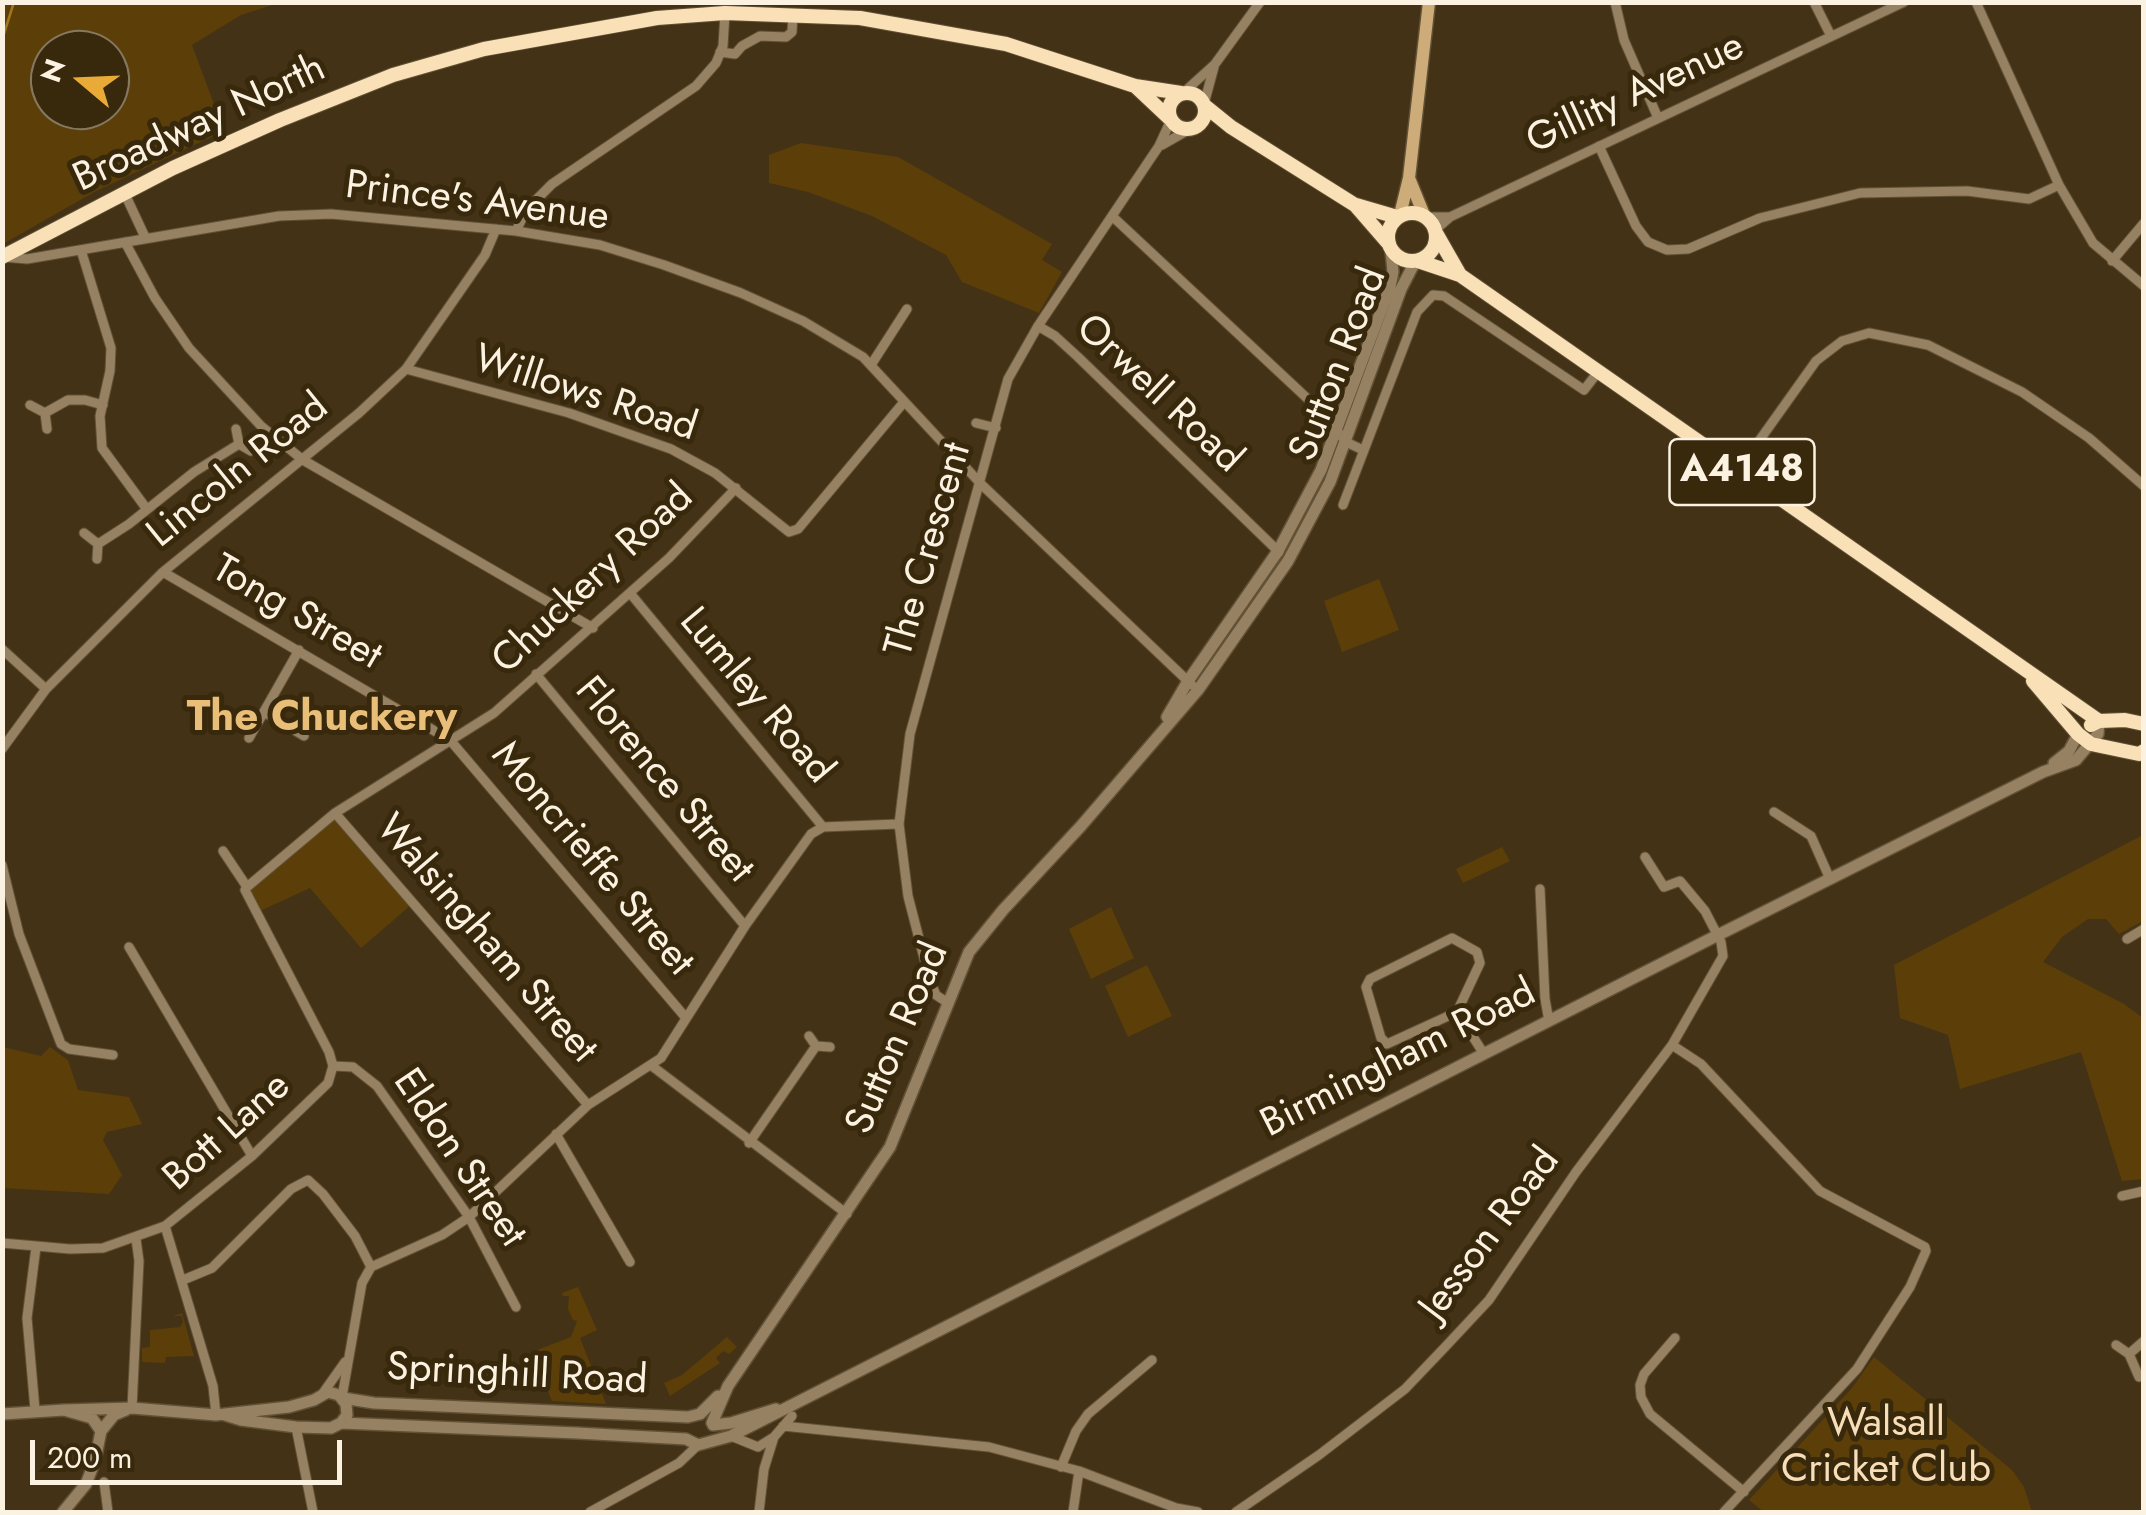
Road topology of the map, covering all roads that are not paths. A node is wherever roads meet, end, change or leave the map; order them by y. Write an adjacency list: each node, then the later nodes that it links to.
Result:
1 (1260, 2): 11 (street)
2 (1429, 2): 21 (main road, Sutton Road)
3 (1615, 2): 15 (street)
4 (1814, 2): 9 (street)
5 (1904, 2): 9 (street, Gillity Avenue)
6 (1976, 2): 22 (street)
7 (725, 13): 8 (highway, Broadway North); 10 (street); 23 (highway, Broadway North)
8 (794, 14): 10 (street); 12 (highway, Broadway North)
9 (1830, 36): 15 (street, Gillity Avenue)
10 (720, 52): 30 (street)
11 (1215, 64): 13 (street); 14 (street)
12 (1136, 86): 13 (highway, Broadway North); 16 (highway, Broadway North)
13 (1182, 93): 14 (highway); 16 (highway)
14 (1204, 105): 17 (highway); 18 (highway)
15 (1658, 118): 20 (street, Gillity Avenue)
16 (1170, 119): 17 (highway); 19 (street, The Crescent)
17 (1194, 127): 18 (highway); 19 (street, The Crescent)
18 (1232, 127): 24 (highway, A4148)
19 (1159, 146): 25 (street, The Crescent)
20 (1599, 146): 22 (street); 28 (street, Gillity Avenue)
21 (1410, 178): 26 (main road, Sutton Road); 28 (main road, Sutton Road)
22 (2059, 185): 37 (street)
23 (124, 192): 31 (street); 35 (highway, Broadway North)
24 (1355, 205): 26 (highway, A4148); 33 (highway, A4148)
25 (1112, 216): 41 (street, The Crescent); 53 (street)
26 (1398, 216): 28 (highway, A4148); 33 (highway)
27 (2144, 222): 37 (street)
28 (1431, 224): 36 (highway); 38 (highway, A4148)
29 (496, 229): 30 (street, Prince's Avenue); 31 (street, Prince's Avenue); 43 (street, Lincoln Road)
30 (516, 231): 42 (street, Prince's Avenue)
31 (145, 237): 32 (street, Prince's Avenue)
32 (125, 242): 34 (street, Prince's Avenue); 58 (street)
33 (1390, 247): 36 (highway, A4148); 53 (street, Sutton Road)
34 (81, 250): 35 (street, Prince's Avenue); 47 (street)
35 (2, 257)
36 (1416, 261): 38 (highway, A4148); 54 (street, Sutton Road)
37 (2112, 261): 39 (street)
38 (1460, 275): 44 (highway, A4148)
39 (2144, 286)
40 (907, 309): 42 (street)
41 (1038, 326): 51 (street, The Crescent); 67 (street, Orwell Road)
42 (871, 365): 45 (street, Prince's Avenue)
43 (406, 369): 58 (street, Lincoln Road); 62 (street, Willows Road)
44 (1598, 372): 56 (street); 59 (highway, A4148)
45 (904, 402): 60 (street, Prince's Avenue); 62 (street, Willows Road)
46 (30, 404): 48 (street)
47 (103, 405): 48 (street); 64 (street)
48 (46, 413): 50 (street)
49 (976, 423): 51 (street)
50 (47, 428)
51 (996, 428): 60 (street, The Crescent)
52 (236, 430): 55 (street)
53 (1337, 430): 54 (street); 67 (street, Sutton Road)
54 (1346, 442): 56 (street); 69 (street, Sutton Road)
55 (238, 444): 57 (street); 64 (street)
56 (1363, 450): 63 (street)
57 (250, 452)
58 (303, 460): 70 (street, Lincoln Road); 72 (street)
59 (1739, 470): 61 (street); 75 (highway, A4148)
60 (981, 484): 77 (street, Prince's Avenue); 92 (street, The Crescent)
61 (2144, 486)
62 (736, 488): 71 (street, Chuckery Road)
63 (1343, 506)
64 (146, 508): 66 (street)
65 (84, 533): 66 (street)
66 (98, 544): 68 (street)
67 (1278, 551): 69 (street, Orwell Road); 77 (street, Sutton Road)
68 (97, 559)
69 (1288, 561): 77 (street, Sutton Road)
70 (163, 572): 74 (street, Tong Street); 78 (street, Lincoln Road)
71 (630, 594): 72 (street, Chuckery Road); 93 (street, Lumley Road)
72 (593, 628): 76 (street, Chuckery Road)
73 (2, 649): 78 (street)
74 (300, 650): 79 (street); 85 (street, Tong Street)
75 (2023, 669): 80 (highway, A4148); 82 (highway, A4148)
76 (536, 674): 85 (street, Chuckery Road); 100 (street, Florence Street)
77 (1193, 685): 105 (street, Sutton Road)
78 (46, 689): 87 (street, Lincoln Road)
79 (264, 712): 83 (street); 84 (street)
80 (2099, 720): 81 (highway, A4148); 82 (highway); 86 (street)
81 (2141, 723): 88 (highway)
82 (2078, 734): 86 (highway, A4148); 89 (street, Birmingham Road)
83 (304, 736)
84 (250, 738)
85 (450, 740): 91 (street, Chuckery Road); 107 (street, Moncrieffe Street)
86 (2091, 744): 88 (highway, A4148); 89 (street, Birmingham Road)
87 (2, 749)
88 (2139, 753)
89 (2043, 772): 97 (street, Birmingham Road)
90 (1774, 812): 97 (street)
91 (335, 814): 98 (street, Chuckery Road); 117 (street, Walsingham Street)
92 (899, 824): 93 (street, Lumley Road); 105 (street, The Crescent)
93 (824, 827): 100 (street)
94 (1645, 857): 102 (street)
95 (225, 860): 98 (street)
96 (2, 865): 114 (street)
97 (1830, 879): 102 (street, Birmingham Road)
98 (247, 887): 115 (street)
99 (1540, 889): 108 (street)
100 (744, 926): 107 (street)
101 (2144, 929): 103 (street)
102 (1718, 935): 108 (street, Birmingham Road); 110 (street, Jesson Road)
103 (2126, 938)
104 (129, 947): 120 (street)
105 (948, 1004): 123 (street, Sutton Road)
106 (1457, 1012): 106 (street); 113 (street)
107 (686, 1018): 116 (street)
108 (1549, 1020): 113 (street, Birmingham Road)
109 (809, 1036): 111 (street)
110 (1672, 1045): 167 (street); 176 (street, Jesson Road)
111 (816, 1046): 112 (street); 119 (street)
112 (830, 1048)
113 (1484, 1054): 148 (street, Birmingham Road)
114 (113, 1055)
115 (333, 1066): 120 (street, Bott Lane); 124 (street, Eldon Street)
116 (652, 1066): 117 (street); 119 (street)
117 (588, 1105): 118 (street)
118 (556, 1134): 124 (street); 129 (street)
119 (750, 1143): 123 (street)
120 (252, 1156): 125 (street, Bott Lane)
121 (2144, 1191): 122 (street)
122 (2122, 1196)
123 (847, 1214): 142 (street, Sutton Road)
124 (469, 1217): 130 (street); 132 (street, Eldon Street)
125 (166, 1226): 126 (street); 131 (street, Bott Lane)
126 (136, 1239): 128 (street); 145 (street)
127 (2, 1242): 128 (street)
128 (36, 1246): 146 (street)
129 (630, 1262)
130 (372, 1268): 131 (street); 139 (street)
131 (184, 1280): 150 (street, Bott Lane)
132 (516, 1307)
133 (1675, 1338): 136 (street)
134 (2144, 1341): 137 (street)
135 (2116, 1345): 137 (street)
136 (1666, 1348): 138 (street); 167 (street)
137 (2129, 1354): 141 (street)
138 (1675, 1356)
139 (347, 1360): 143 (street); 144 (street)
140 (1154, 1375): 163 (street)
141 (2139, 1378)
142 (728, 1386): 151 (street, Sutton Road); 153 (street, Sutton Road)
143 (319, 1397): 144 (street); 150 (street); 154 (street)
144 (342, 1398): 151 (street, Springhill Road); 152 (street)
145 (132, 1408): 147 (street); 150 (street); 158 (street)
146 (35, 1410): 147 (street); 149 (street)
147 (64, 1410): 158 (street)
148 (788, 1412): 153 (street, Birmingham Road); 155 (street); 157 (street); 159 (street, Birmingham Road)
149 (2, 1414)
150 (221, 1415): 156 (street)
151 (694, 1416): 153 (street); 161 (street)
152 (341, 1423): 154 (street); 161 (street, Springhill Road)
153 (712, 1424): 161 (street, Sutton Road)
154 (320, 1426): 156 (street)
155 (784, 1426): 157 (street); 160 (street)
156 (296, 1427): 171 (street)
157 (812, 1430): 163 (street)
158 (101, 1431): 169 (street)
159 (731, 1436): 161 (street, Birmingham Road); 162 (street)
160 (774, 1436): 162 (street); 164 (street)
161 (697, 1442): 168 (street, Birmingham Road)
162 (758, 1448): 164 (street)
163 (1061, 1467): 165 (street)
164 (764, 1468): 173 (street)
165 (1079, 1471): 174 (street); 175 (street)
166 (104, 1482): 170 (street)
167 (1744, 1492): 177 (street)
168 (604, 1509): 172 (street, Birmingham Road)
169 (62, 1512)
170 (108, 1512)
171 (313, 1512)
172 (590, 1512)
173 (759, 1512)
174 (1072, 1512)
175 (1198, 1512)
176 (1236, 1512)
177 (1724, 1512)

